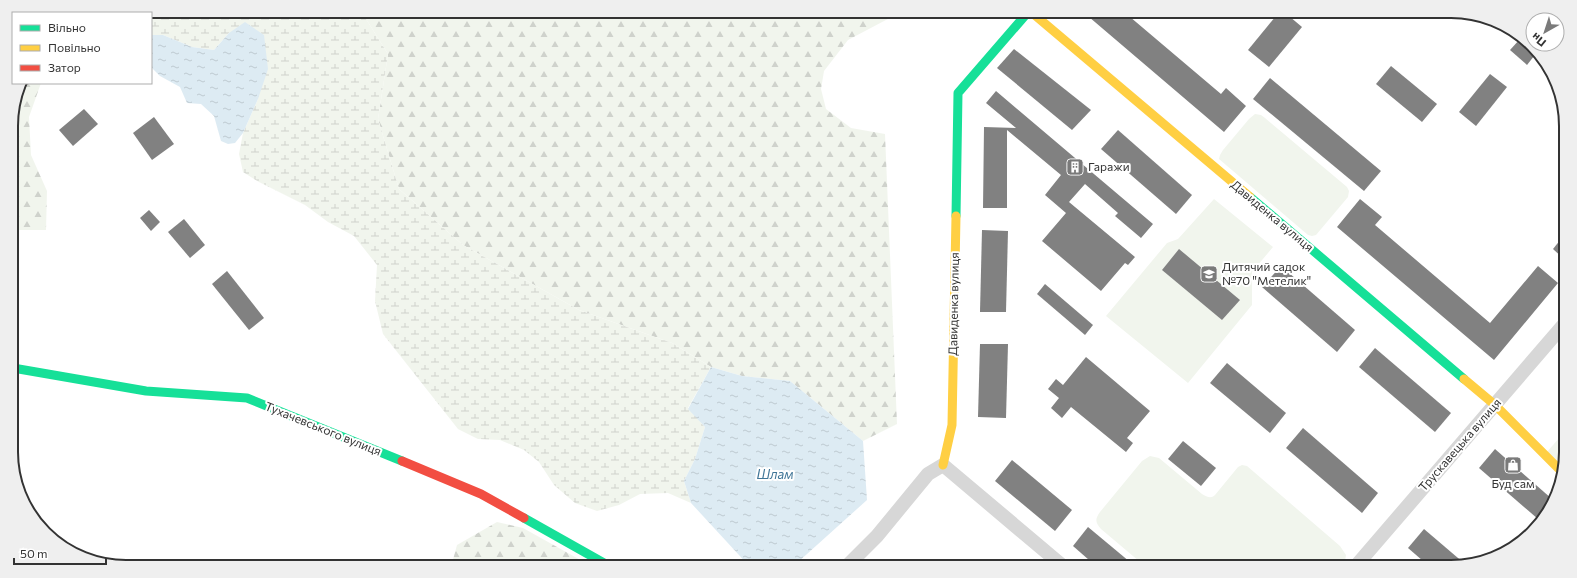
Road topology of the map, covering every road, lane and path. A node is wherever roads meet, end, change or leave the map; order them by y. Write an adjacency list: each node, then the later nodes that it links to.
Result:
1 (1023, 18): 6 (street, Давиденка вулиця)
2 (1037, 18): 5 (street, Давиденка вулиця)
3 (1559, 330): 5 (street, Трускавецька вулиця)
4 (18, 369): 8 (street, Тухачевського вулиця)
5 (1494, 405): 7 (street, Давиденка вулиця); 11 (street, Трускавецька вулиця)
6 (943, 465): 9 (street); 10 (street)
7 (1557, 468)
8 (599, 560)
9 (853, 560)
10 (1056, 560)
11 (1361, 560)

